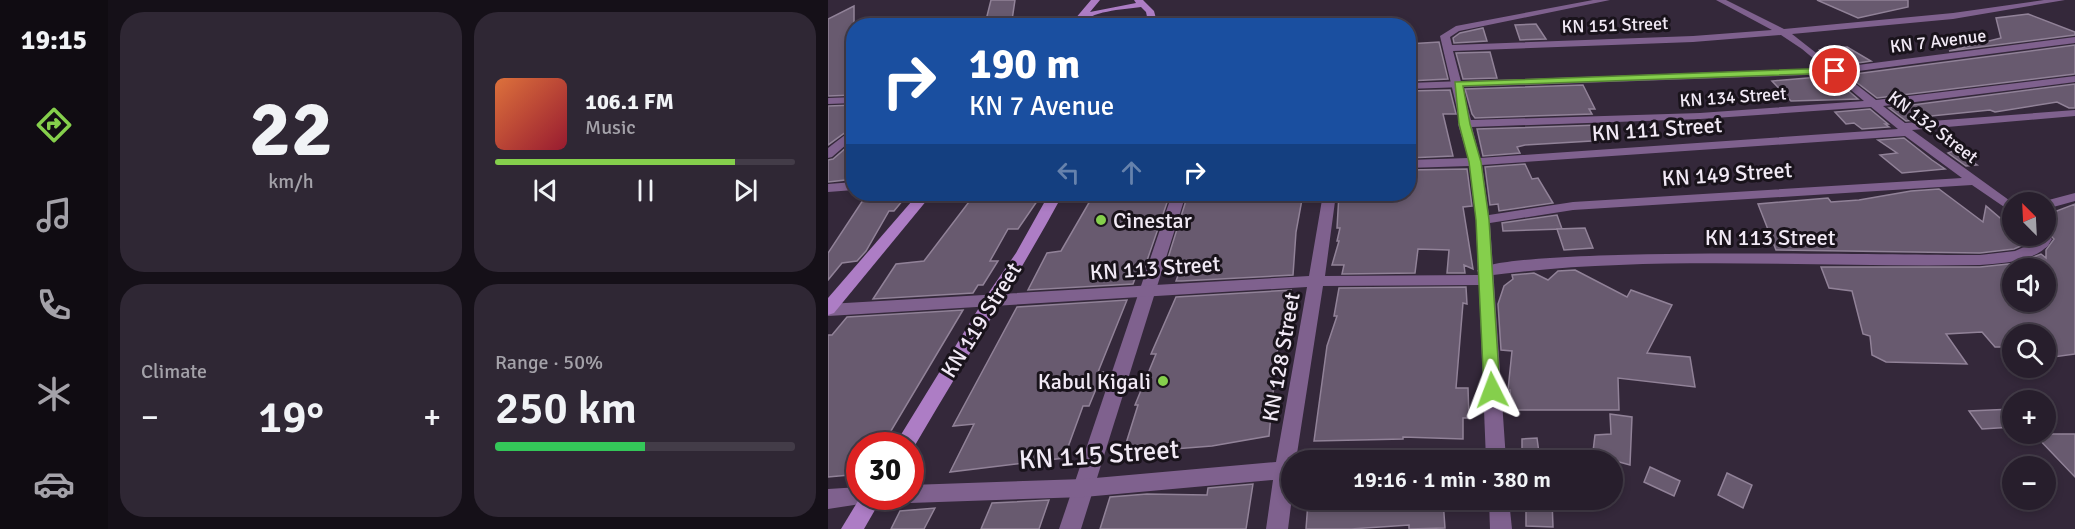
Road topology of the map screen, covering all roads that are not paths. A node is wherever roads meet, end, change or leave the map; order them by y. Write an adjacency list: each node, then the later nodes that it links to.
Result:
1 (1096, 0): 6 (main road)
2 (1606, 0): 10 (street)
3 (1720, 0): 8 (street, KN 132 Street)
4 (2061, 0): 8 (street, KN 151 Street)
5 (1143, 1): 6 (main road); 7 (main road)
6 (1082, 17)
7 (1152, 18)
8 (1782, 32): 10 (street, KN 151 Street); 11 (street, KN 132 Street)
9 (2075, 40): 11 (street, KN 7 Avenue)
10 (1448, 48): 13 (street)
11 (1835, 71): 13 (street, KN 7 Avenue); 17 (street, KN 132 Street)
12 (2075, 79): 17 (street, KN 134 Street)
13 (1458, 84): 14 (street, KN 7 Avenue); 19 (street)
14 (1416, 86)
15 (846, 100): 16 (street)
16 (828, 101)
17 (1872, 104): 19 (street, KN 134 Street); 20 (street, KN 132 Street)
18 (2075, 112): 20 (street, KN 111 Street)
19 (1464, 124): 23 (street)
20 (1905, 130): 23 (street, KN 111 Street); 25 (street, KN 132 Street)
21 (846, 137): 22 (street)
22 (828, 154)
23 (1475, 162): 24 (street, KN 111 Street); 35 (street)
24 (1416, 164)
25 (1976, 181): 33 (street, KN 132 Street); 35 (street, KN 149 Street)
26 (846, 187): 27 (street)
27 (828, 188)
28 (2075, 197): 34 (street)
29 (919, 201): 41 (main road)
30 (1052, 201): 40 (main road, KN 119 Street)
31 (1177, 201): 39 (street)
32 (1328, 201): 38 (street, KN 128 Street)
33 (2002, 201)
34 (2056, 202)
35 (1483, 220): 37 (street)
36 (2037, 246): 37 (street, KN 113 Street)
37 (1486, 276): 38 (street, KN 113 Street); 44 (street)
38 (1318, 281): 39 (street, KN 113 Street); 43 (street, KN 128 Street)
39 (1150, 290): 40 (street, KN 113 Street); 46 (street)
40 (991, 302): 41 (street, KN 113 Street); 42 (main road, KN 119 Street)
41 (828, 309)
42 (912, 432)
43 (1290, 450)
44 (1495, 450)
45 (1281, 470): 46 (street, KN 115 Street)
46 (1084, 488): 47 (street, KN 115 Street); 54 (street)
47 (924, 494)
48 (846, 497): 49 (street)
49 (828, 499)
50 (1281, 507): 55 (street, KN 128 Street)
51 (864, 510): 53 (main road)
52 (1500, 510): 56 (street)
53 (852, 529)
54 (1070, 529)
55 (1277, 529)
56 (1501, 529)

